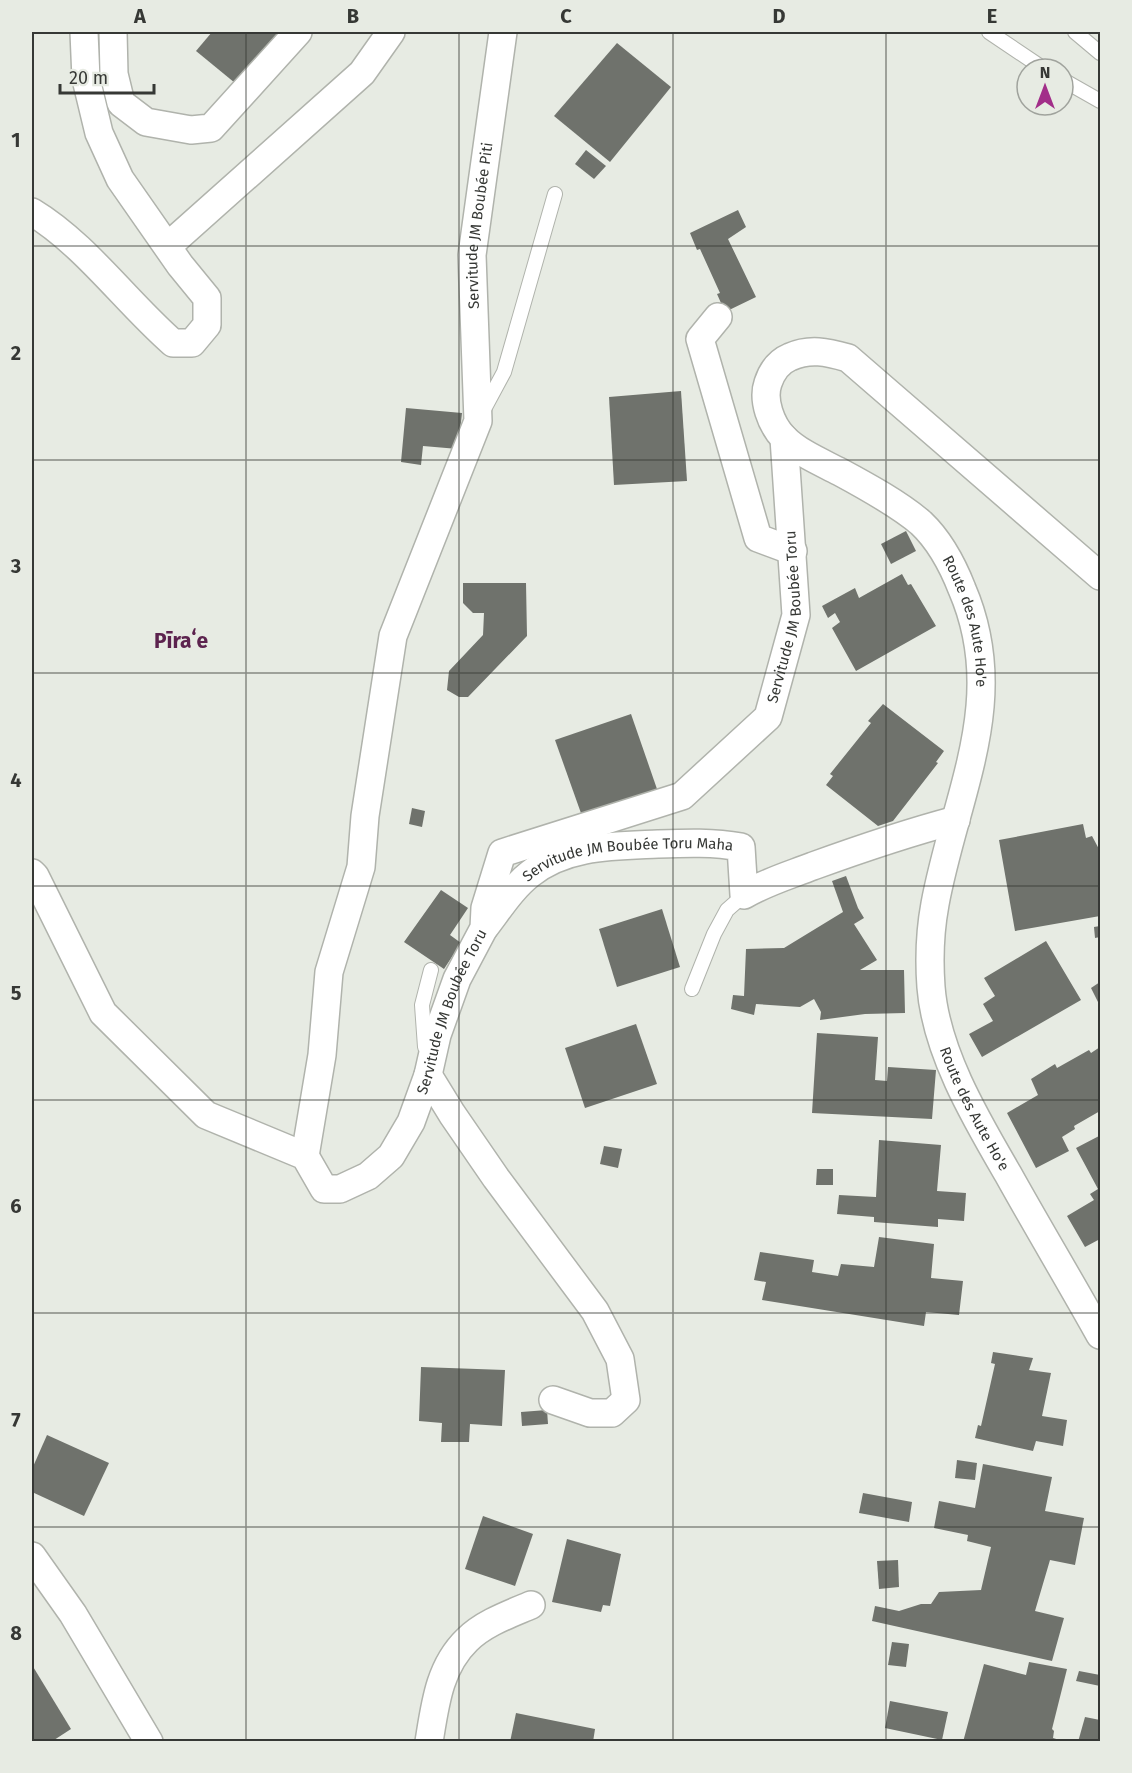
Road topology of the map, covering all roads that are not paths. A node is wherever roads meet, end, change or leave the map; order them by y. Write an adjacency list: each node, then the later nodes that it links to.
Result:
1 (84, 32): 14 (street)
2 (113, 32): 3 (street)
3 (298, 32)
4 (391, 32): 14 (street)
5 (503, 32): 16 (street, Servitude JM Boubée Piti)
6 (989, 32): 9 (lane)
7 (1075, 32): 8 (lane)
8 (1101, 53)
9 (1026, 57)
10 (1075, 87): 11 (lane)
11 (1101, 101)
12 (555, 194): 16 (lane)
13 (32, 212): 14 (street)
14 (168, 246)
15 (718, 317): 18 (street)
16 (478, 421): 27 (street)
17 (784, 438): 18 (street, Servitude JM Boubée Toru); 19 (street, Route des Aute Ho'e); 20 (street, Route des Aute Ho'e)
18 (793, 551): 23 (street, Servitude JM Boubée Toru)
19 (1101, 576)
20 (956, 820): 22 (street); 28 (street, Route des Aute Ho'e)
21 (32, 873): 27 (street)
22 (744, 895): 23 (street, Servitude JM Boubée Toru Maha); 25 (lane)
23 (484, 928): 26 (street, Servitude JM Boubée Toru)
24 (431, 970): 26 (lane)
25 (692, 989)
26 (428, 1075): 27 (street, Servitude JM Boubée Toru); 29 (street)
27 (305, 1155)
28 (1101, 1335)
29 (553, 1400)
30 (32, 1556): 32 (street)
31 (531, 1605): 33 (street)
32 (149, 1742)
33 (429, 1742)

